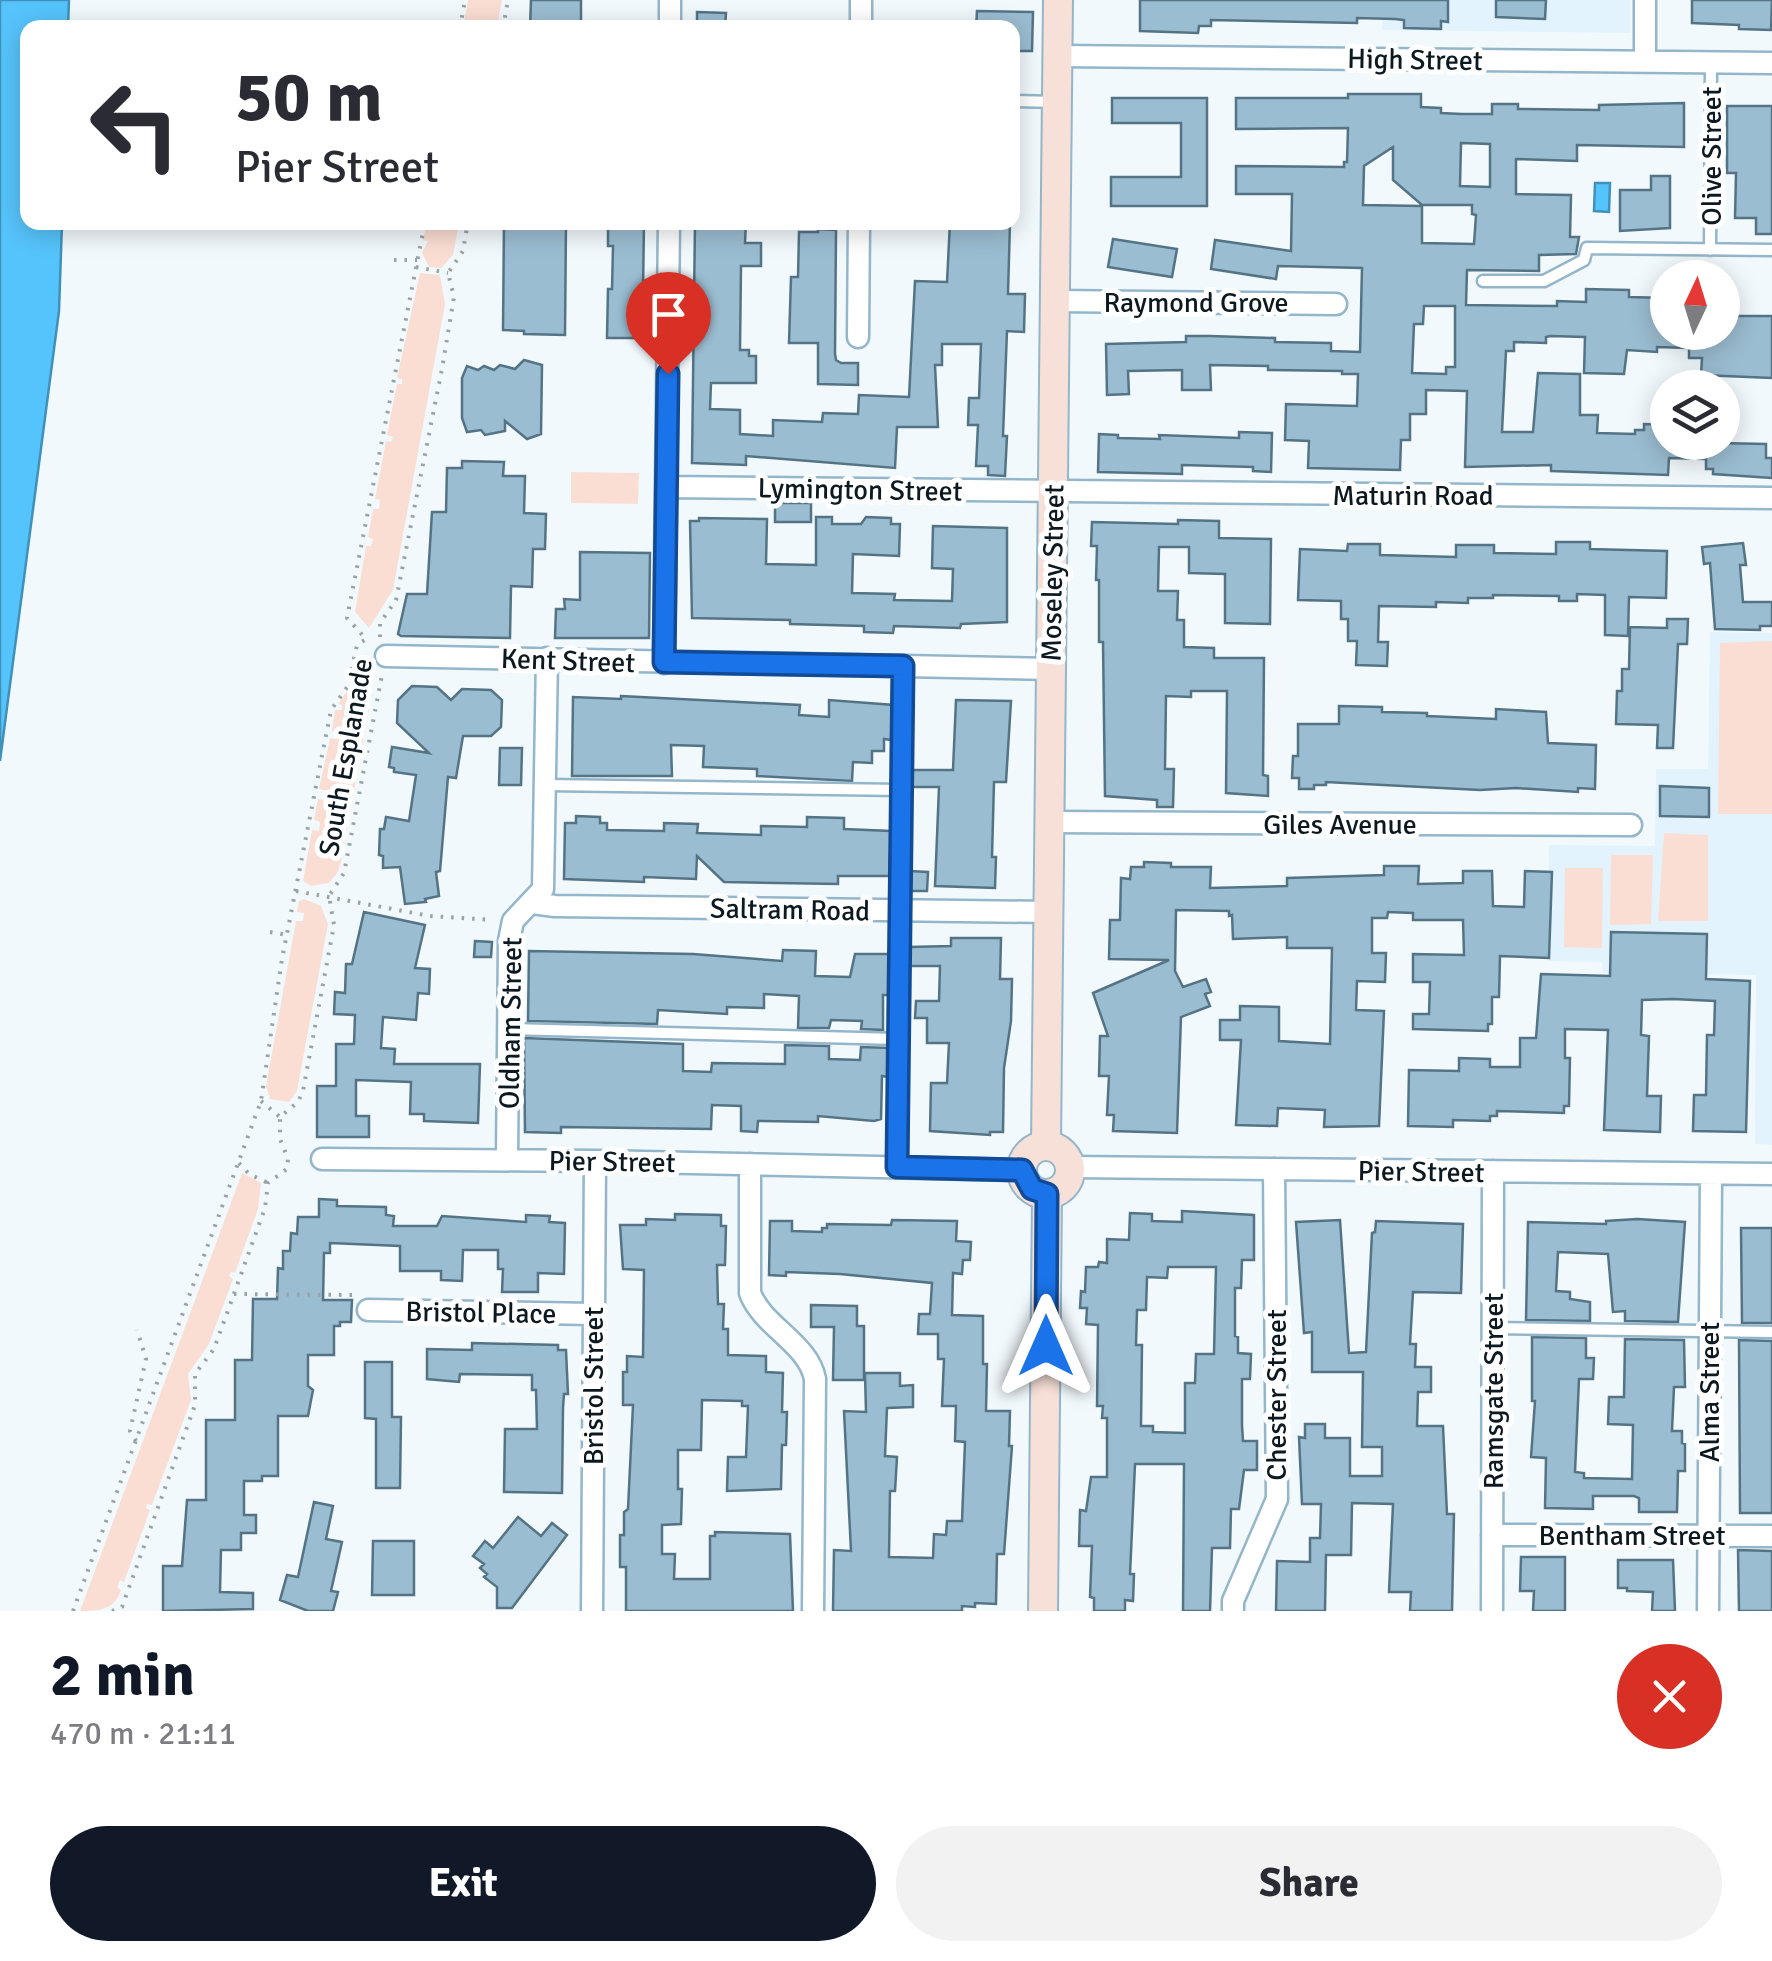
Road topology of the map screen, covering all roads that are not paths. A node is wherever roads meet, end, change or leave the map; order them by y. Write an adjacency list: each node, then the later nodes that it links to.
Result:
1 (1058, 0): 3 (street, Moseley Street)
2 (1646, 0): 4 (street)
3 (1058, 56): 4 (street, High Street); 8 (street, Moseley Street)
4 (1645, 61): 5 (street, High Street)
5 (1711, 62): 6 (street, High Street); 11 (lane, Olive Street)
6 (1772, 62)
7 (1020, 102): 8 (lane)
8 (1057, 102): 14 (street, Moseley Street)
9 (668, 230): 17 (street)
10 (859, 230): 16 (street)
11 (1710, 250): 12 (lane, Olive Street); 13 (lane, Olive Street)
12 (1772, 250)
13 (1483, 281)
14 (1055, 301): 15 (street, Raymond Grove); 18 (street, Moseley Street)
15 (1336, 304)
16 (858, 337)
17 (666, 487): 18 (street, Lymington Street); 22 (street)
18 (1054, 492): 19 (street, Maturin Road); 24 (street, Moseley Street)
19 (1772, 498)
20 (383, 646): 21 (street, Kent Street)
21 (547, 658): 22 (street, Kent Street); 25 (street, Oldham Street)
22 (664, 662): 23 (street, Kent Street)
23 (903, 666): 24 (street, Kent Street); 26 (lane)
24 (1051, 669): 27 (street, Moseley Street)
25 (546, 785): 26 (lane); 29 (street, Oldham Street)
26 (901, 790): 30 (lane)
27 (1050, 822): 28 (street, Giles Avenue); 31 (street, Moseley Street)
28 (1631, 825)
29 (532, 903): 30 (street, Saltram Road); 32 (street, Oldham Street)
30 (900, 910): 31 (street, Saltram Road); 33 (lane)
31 (1048, 912): 34 (street, Moseley Street)
32 (509, 1029): 33 (lane); 36 (street, Oldham Street)
33 (898, 1039): 39 (lane)
34 (1046, 1146): 40 (street); 42 (street)
35 (322, 1159): 36 (street, Pier Street)
36 (506, 1160): 37 (street, Pier Street)
37 (594, 1160): 38 (street, Pier Street); 48 (street, Bristol Street)
38 (750, 1164): 39 (street, Pier Street); 56 (street)
39 (897, 1167): 42 (street, Pier Street)
40 (1070, 1167): 41 (street, Pier Street); 46 (street)
41 (1274, 1169): 43 (street, Pier Street); 58 (street, Chester Street)
42 (1022, 1170): 46 (street)
43 (1493, 1171): 44 (street, Pier Street); 49 (street, Ramsgate Street)
44 (1711, 1174): 45 (street, Pier Street); 50 (street, Alma Street)
45 (1772, 1174)
46 (1047, 1194): 57 (street)
47 (361, 1302): 48 (street, Bristol Place)
48 (594, 1314): 55 (street, Bristol Street)
49 (1493, 1328): 50 (lane); 52 (street, Ramsgate Street)
50 (1710, 1331): 51 (lane); 53 (street, Alma Street)
51 (1772, 1332)
52 (1492, 1535): 53 (street, Bentham Street); 59 (street, Ramsgate Street)
53 (1708, 1536): 54 (street, Bentham Street); 60 (street, Alma Street)
54 (1772, 1536)
55 (592, 1611)
56 (813, 1611)
57 (1043, 1611)
58 (1233, 1611)
59 (1492, 1611)
60 (1708, 1611)

